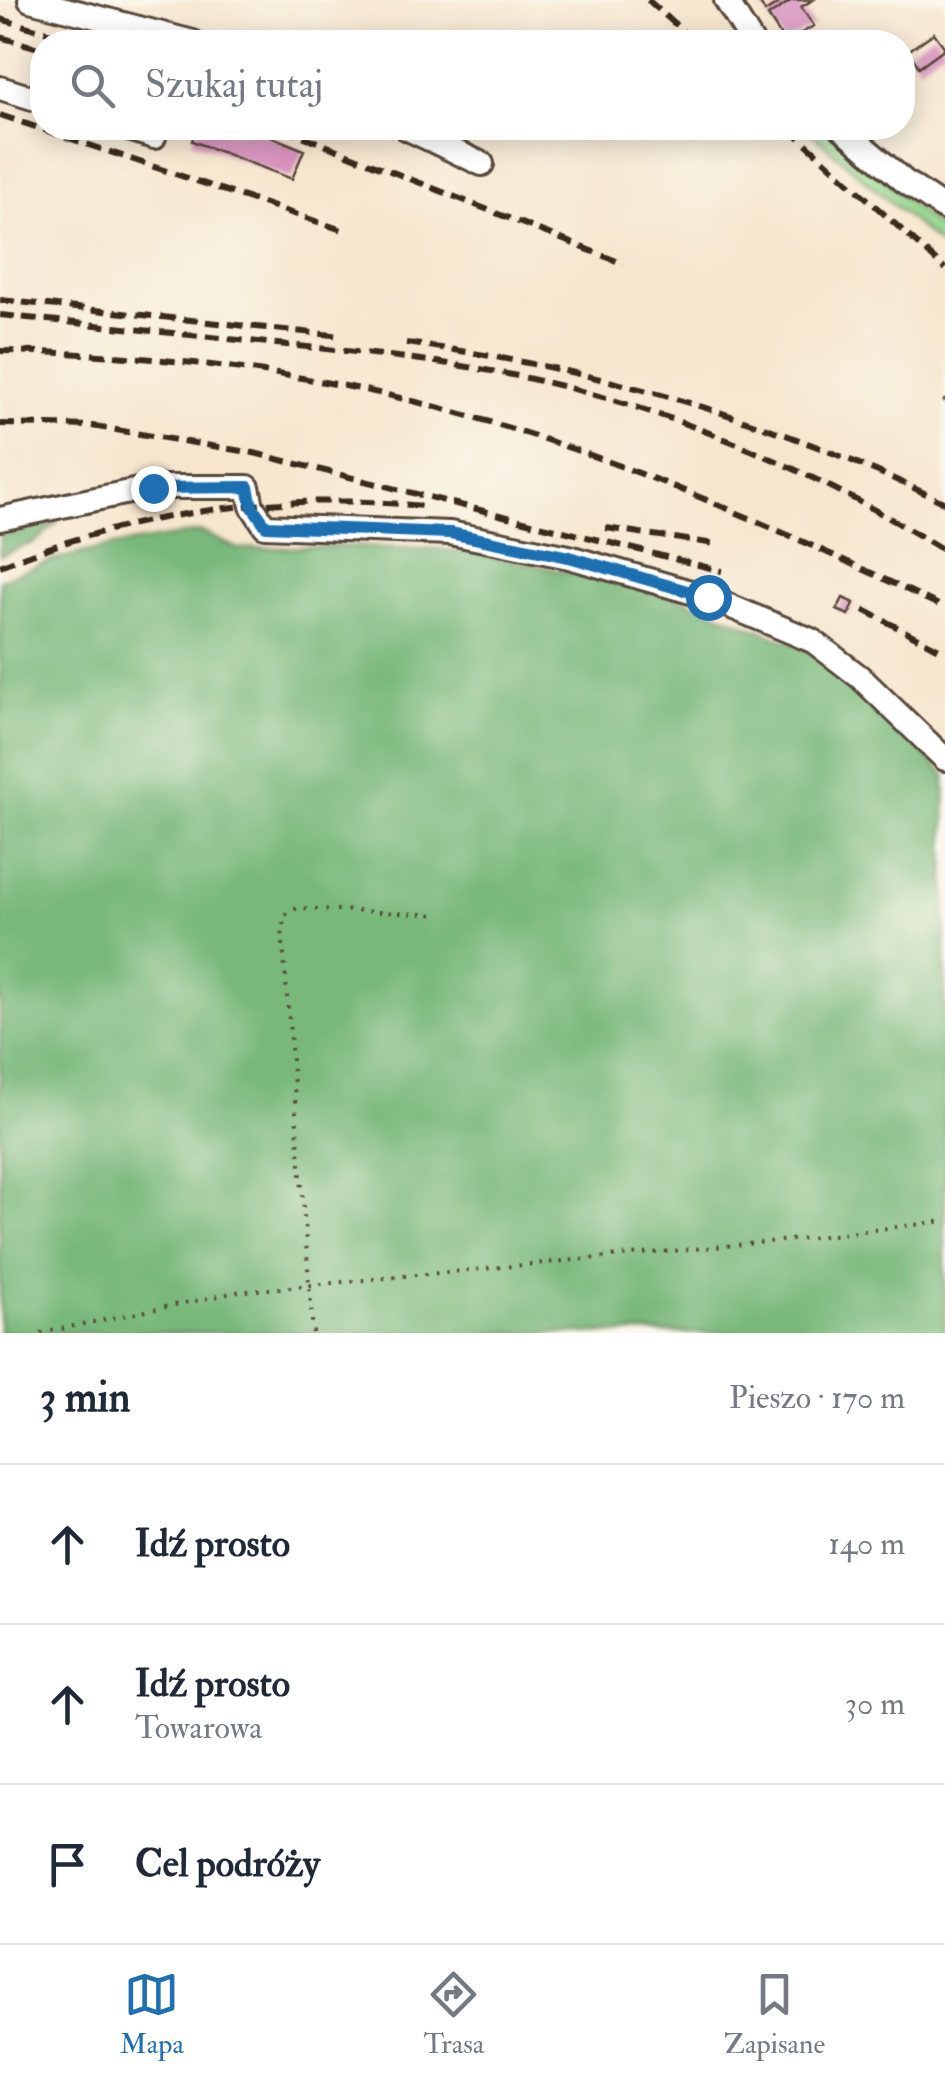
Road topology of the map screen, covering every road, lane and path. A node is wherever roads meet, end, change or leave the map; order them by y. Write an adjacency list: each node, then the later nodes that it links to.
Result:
1 (30, 0): 3 (street)
2 (726, 0): 4 (street)
3 (146, 30)
4 (745, 30)
5 (0, 88): 6 (street)
6 (30, 97)
7 (431, 140): 9 (street)
8 (856, 140): 10 (street)
9 (482, 164)
10 (945, 208)
11 (0, 519): 12 (street)
12 (945, 759)
13 (441, 915): 15 (path)
14 (945, 1221): 15 (path)
15 (308, 1286): 16 (path); 17 (path)
16 (41, 1333)
17 (313, 1333)

